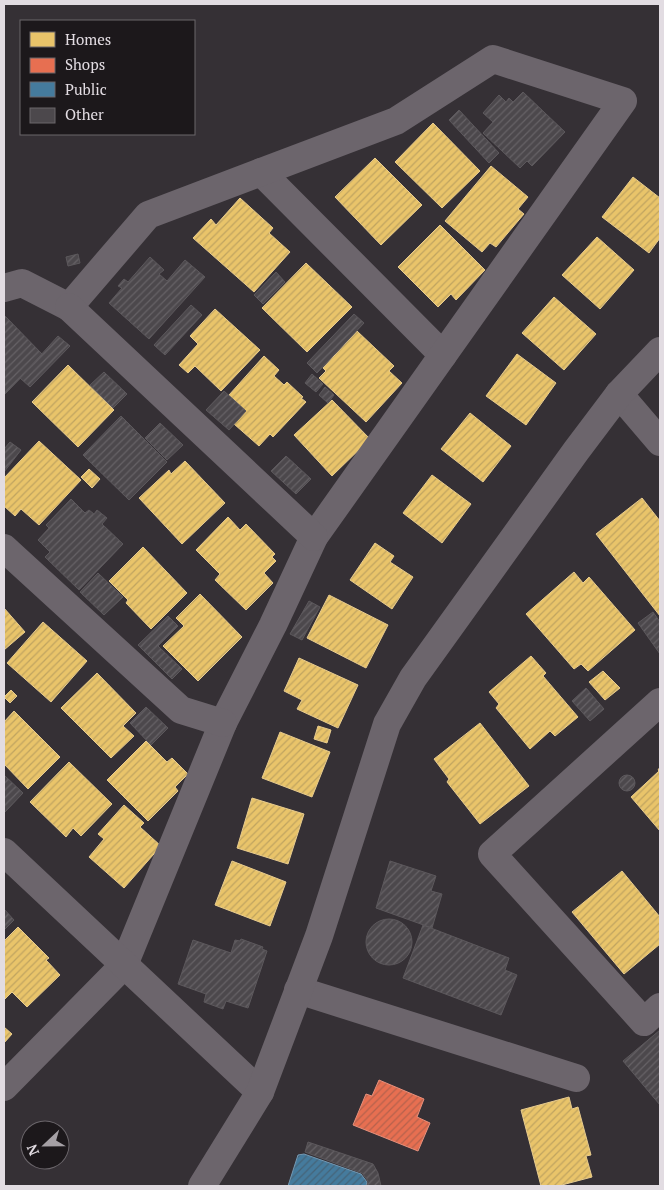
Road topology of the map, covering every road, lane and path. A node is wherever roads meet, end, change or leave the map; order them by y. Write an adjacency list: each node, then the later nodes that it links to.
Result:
1 (261, 172): 3 (street); 5 (street); 5 (street)
2 (4, 288): 3 (street)
3 (69, 307): 8 (street)
4 (660, 351): 6 (street)
5 (443, 355): 8 (street)
6 (619, 394): 7 (street); 14 (street)
7 (660, 442)
8 (314, 537): 11 (street)
9 (4, 548): 11 (street)
10 (660, 702): 15 (street)
11 (222, 723): 13 (street)
12 (4, 852): 13 (street)
13 (124, 965): 17 (street); 18 (street)
14 (298, 990): 16 (street); 18 (street)
15 (660, 1007)
16 (576, 1078)
17 (4, 1087)
18 (260, 1092): 19 (street)
19 (202, 1186)

